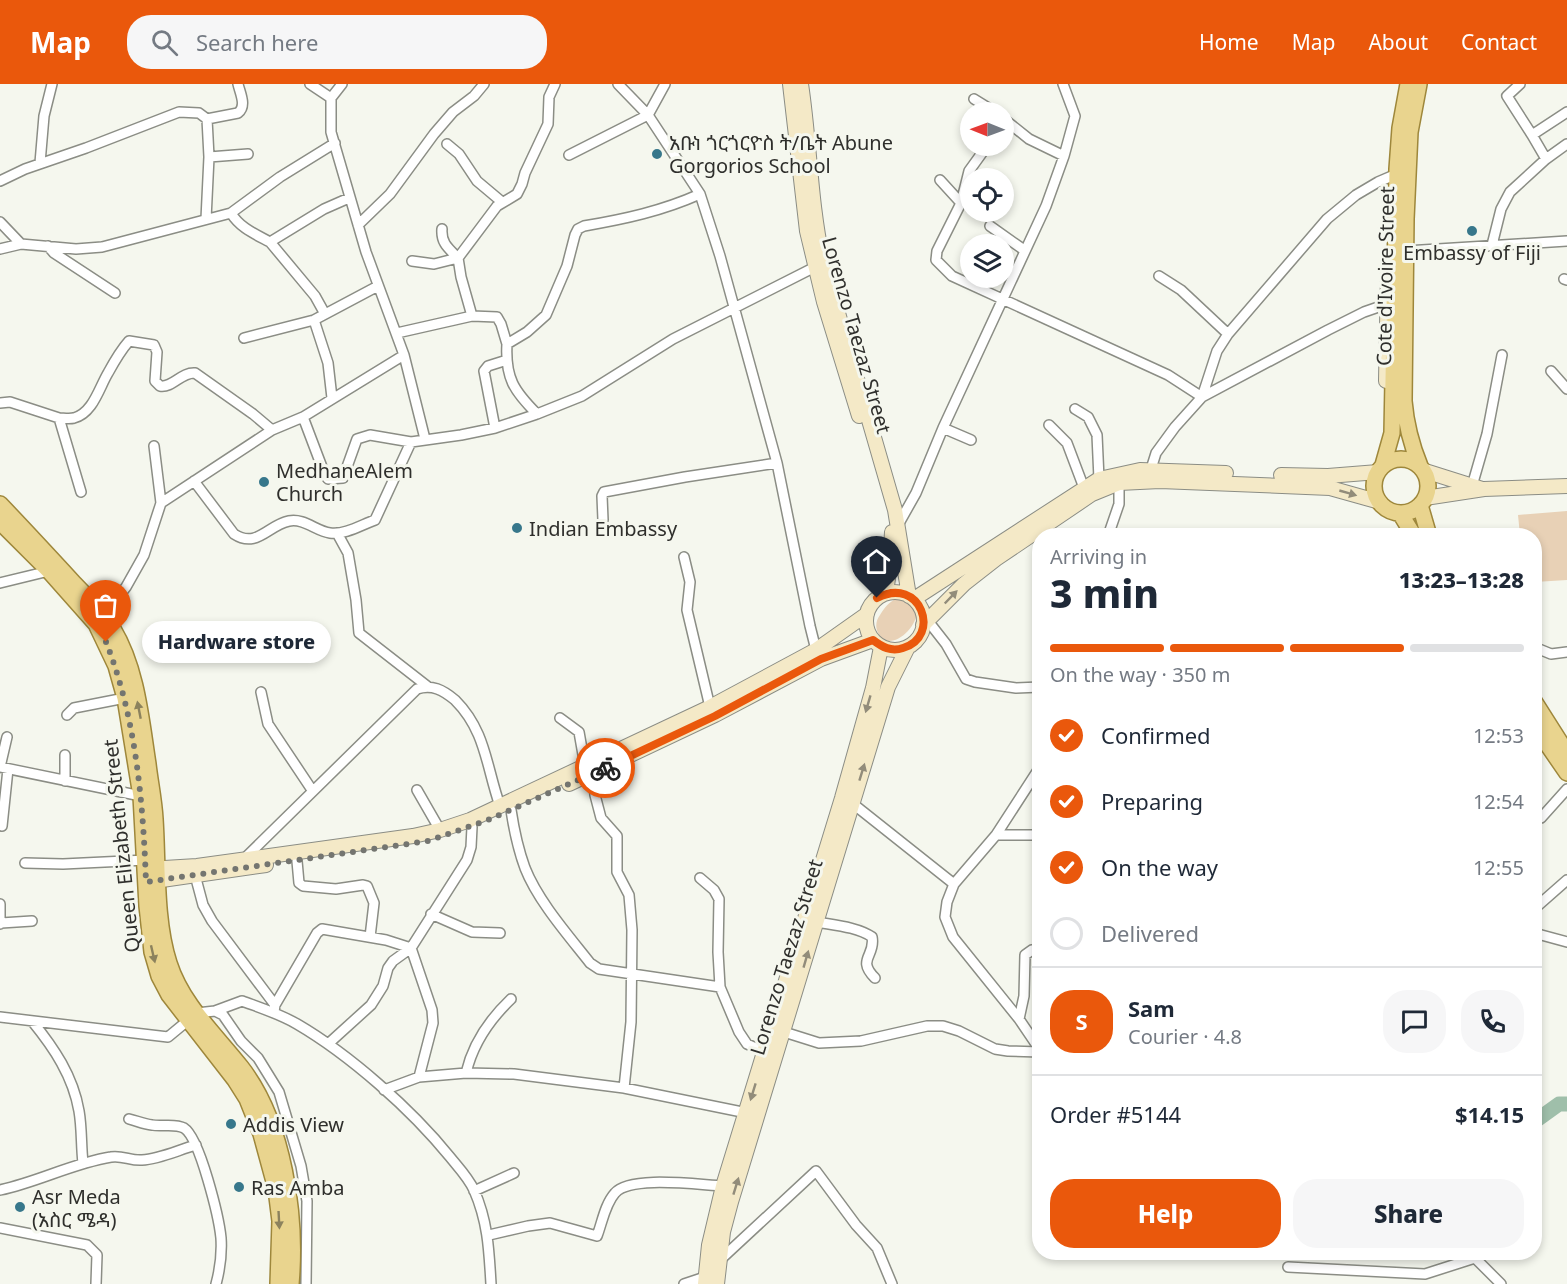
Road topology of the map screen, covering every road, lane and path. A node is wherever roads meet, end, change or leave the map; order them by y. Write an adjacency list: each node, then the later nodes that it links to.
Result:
1 (52, 84): 30 (street)
2 (238, 84): 19 (street)
3 (310, 84): 14 (street)
4 (342, 84): 14 (street)
5 (484, 84): 42 (street)
6 (555, 84): 36 (street)
7 (618, 84): 18 (street)
8 (665, 84): 18 (street)
9 (790, 84): 55 (main road, Lorenzo Taezaz Street)
10 (801, 84): 60 (main road)
11 (1063, 84): 27 (street)
12 (1520, 84): 21 (street)
13 (1412, 89): 31 (main road, Cote d'Ivoire Street); 52 (main road, Cote d'Ivoire Street)
14 (331, 98): 22 (street)
15 (974, 99): 16 (street)
16 (979, 102)
17 (1567, 112): 21 (street)
18 (648, 115): 26 (street); 34 (street)
19 (207, 119): 28 (street); 30 (street)
20 (1014, 127): 27 (street)
21 (1532, 135): 29 (street)
22 (335, 143): 35 (street); 39 (street)
23 (447, 144): 36 (street)
24 (1567, 144): 29 (street)
25 (248, 154): 28 (street)
26 (569, 155)
27 (1064, 156): 51 (street)
28 (209, 157): 40 (street)
29 (1546, 159): 48 (street)
30 (39, 163): 33 (street)
31 (1394, 173): 61 (main road, Cote d'Ivoire Street); 67 (street); 86 (main road, Cote d'Ivoire Street)
32 (940, 180): 37 (street)
33 (0, 181)
34 (700, 194): 62 (street); 69 (street)
35 (349, 198): 42 (street); 45 (street)
36 (502, 202): 53 (street)
37 (960, 202)
38 (960, 205): 59 (street)
39 (231, 213): 40 (street); 45 (street)
40 (206, 219): 49 (street)
41 (0, 222): 47 (street)
42 (358, 225): 57 (street)
43 (990, 226): 51 (street)
44 (442, 229): 53 (street)
45 (270, 242): 63 (street)
46 (1567, 242): 48 (street)
47 (21, 244): 49 (street); 50 (street)
48 (1492, 245): 52 (street)
49 (48, 246): 58 (street)
50 (0, 249)
51 (1024, 250): 59 (street)
52 (1406, 251): 94 (main road, Cote d'Ivoire Street)
53 (458, 258): 54 (street); 64 (street)
54 (412, 261)
55 (815, 267): 60 (main road, Lorenzo Taezaz Street); 62 (street)
56 (1159, 276): 67 (street)
57 (378, 286): 63 (street); 66 (street)
58 (115, 293)
59 (1002, 298): 75 (street); 84 (street)
60 (829, 300): 109 (main road); 119 (main road, Lorenzo Taezaz Street)
61 (1387, 304): 75 (street); 86 (main road, Cote d'Ivoire Street)
62 (734, 307): 79 (street); 91 (street)
63 (325, 314): 65 (street)
64 (472, 316): 66 (street); 69 (street)
65 (314, 320): 68 (street); 76 (street)
66 (397, 333): 70 (street)
67 (1228, 334): 75 (street)
68 (244, 338)
69 (507, 344): 72 (street)
70 (404, 355): 76 (street); 87 (street)
71 (1502, 355): 100 (street)
72 (507, 360): 79 (street); 83 (street)
73 (1551, 371): 74 (street)
74 (1567, 389)
75 (1202, 397): 92 (street)
76 (332, 398): 80 (street)
77 (0, 402): 81 (street)
78 (1075, 409): 95 (street)
79 (537, 414): 83 (street)
80 (303, 417): 85 (street); 89 (street)
81 (59, 418): 85 (street); 101 (street)
82 (1048, 425): 99 (street)
83 (495, 428): 87 (street)
84 (944, 428): 88 (street); 109 (street)
85 (272, 430): 96 (street)
86 (1392, 433): 93 (main road, Cote d'Ivoire Street)
87 (425, 439): 89 (street)
88 (971, 440)
89 (411, 442): 114 (street)
90 (154, 446): 104 (street)
91 (777, 463): 107 (street); 126 (street)
92 (1151, 469): 93 (main road); 95 (main road)
93 (1381, 469): 94 (main road); 102 (main road)
94 (1423, 469): 100 (main road); 103 (main road)
95 (1099, 478): 99 (main road)
96 (194, 482): 104 (street); 114 (street)
97 (1119, 483): 102 (main road, one-way to 102); 110 (main road, one-way to 97); 111 (street)
98 (1567, 486): 100 (main road)
99 (1084, 488): 120 (main road)
100 (1478, 488): 103 (main road)
101 (81, 492)
102 (1380, 502): 106 (main road)
103 (1422, 502): 106 (main road); 113 (main road)
104 (161, 503): 122 (street)
105 (0, 504): 122 (main road, Queen Elizabeth Street)
106 (1400, 513): 112 (main road)
107 (603, 520)
108 (0, 522): 117 (main road, Queen Elizabeth Street)
109 (898, 525): 120 (main road)
110 (1042, 528)
111 (1111, 528)
112 (1409, 528)
113 (1427, 528)
114 (337, 533): 129 (street)
115 (1032, 535): 123 (main road, one-way to 115)
116 (684, 557): 133 (street)
117 (49, 571): 118 (street); 122 (main road, Queen Elizabeth Street)
118 (0, 583)
119 (886, 593): 120 (main road); 121 (main road)
120 (911, 597): 123 (main road)
121 (867, 614): 124 (main road); 126 (main road)
122 (100, 620): 132 (main road, Queen Elizabeth Street); 162 (main road, Queen Elizabeth Street, one-way to 122)
123 (926, 623): 125 (main road); 130 (street)
124 (877, 643): 125 (main road); 142 (main road); 182 (main road, Lorenzo Taezaz Street, one-way to 182)
125 (908, 647): 150 (main road, Lorenzo Taezaz Street, one-way to 125)
126 (816, 650): 133 (main road)
127 (1542, 650): 128 (street)
128 (1567, 652)
129 (427, 686): 147 (street); 152 (street)
130 (1032, 687)
131 (261, 692): 147 (street)
132 (124, 698): 135 (street); 149 (main road, Queen Elizabeth Street)
133 (710, 707): 142 (main road)
134 (1542, 713): 139 (main road)
135 (67, 714)
136 (560, 718): 142 (street)
137 (7, 737): 141 (street)
138 (1542, 737): 143 (main road)
139 (1567, 753)
140 (64, 755): 145 (street)
141 (3, 767): 145 (street); 151 (street)
142 (589, 770): 152 (main road); 179 (street)
143 (1567, 773)
144 (1032, 779): 157 (street)
145 (65, 781): 149 (street)
146 (1567, 789): 153 (street)
147 (312, 790): 159 (street)
148 (417, 790): 156 (street)
149 (141, 796): 162 (main road, Queen Elizabeth Street)
150 (852, 803): 166 (street); 171 (main road, Lorenzo Taezaz Street)
151 (2, 807): 154 (street)
152 (505, 808): 155 (main road); 156 (main road); 179 (street)
153 (1542, 817)
154 (2, 826)
155 (472, 827): 160 (main road); 169 (street)
156 (440, 830): 159 (main road)
157 (996, 835): 158 (street); 166 (street)
158 (1032, 835)
159 (245, 858): 162 (main road)
160 (297, 861): 163 (main road); 175 (street)
161 (25, 863): 162 (street)
162 (151, 872): 163 (main road); 187 (main road, Queen Elizabeth Street)
163 (195, 875): 184 (street)
164 (700, 878): 181 (street)
165 (1567, 880): 167 (street)
166 (954, 884): 188 (street)
167 (1542, 902)
168 (0, 904): 172 (street)
169 (431, 914): 173 (street); 177 (street)
170 (32, 921): 172 (street)
171 (817, 922): 180 (street); 182 (main road, Lorenzo Taezaz Street, one-way to 171)
172 (1, 923)
173 (500, 933)
174 (1542, 935): 176 (street)
175 (370, 937): 177 (street); 184 (street)
176 (1567, 942)
177 (411, 948): 192 (street); 196 (street)
178 (1032, 952): 188 (street)
179 (632, 973): 181 (street); 197 (street)
180 (875, 978)
181 (720, 987): 194 (street)
182 (790, 990): 190 (main road, Lorenzo Taezaz Street); 194 (main road, Lorenzo Taezaz Street)
183 (511, 999): 195 (street)
184 (274, 1009): 185 (street); 192 (street)
185 (215, 1011): 187 (street); 218 (street)
186 (0, 1017): 189 (street)
187 (192, 1017): 189 (street); 216 (main road, Queen Elizabeth Street, one-way to 216); 217 (main road, Queen Elizabeth Street)
188 (1019, 1019): 191 (street)
189 (32, 1021): 202 (street)
190 (784, 1032): 193 (street); 211 (main road, Lorenzo Taezaz Street, one-way to 190)
191 (1032, 1039)
192 (328, 1044): 198 (street)
193 (1032, 1051)
194 (765, 1052): 199 (main road, Lorenzo Taezaz Street, one-way to 199)
195 (466, 1072): 196 (street); 197 (street)
196 (419, 1077): 198 (street)
197 (624, 1088): 199 (street)
198 (384, 1090): 206 (street)
199 (747, 1113): 204 (main road, Lorenzo Taezaz Street)
200 (129, 1119): 201 (street)
201 (196, 1144): 202 (street); 215 (street)
202 (83, 1163): 205 (street)
203 (513, 1173): 206 (street)
204 (723, 1186): 208 (street); 213 (main road, Lorenzo Taezaz Street)
205 (0, 1190)
206 (474, 1191): 208 (street)
207 (0, 1228): 214 (street)
208 (489, 1235): 219 (street)
209 (1469, 1260): 212 (street)
210 (1477, 1260): 222 (street)
211 (718, 1262): 213 (main road, Lorenzo Taezaz Street); 221 (street)
212 (1288, 1267)
213 (709, 1282): 220 (street)
214 (96, 1284)
215 (216, 1284)
216 (278, 1284)
217 (291, 1284)
218 (306, 1284)
219 (491, 1284)
220 (684, 1284)
221 (892, 1284)
222 (1502, 1284)

